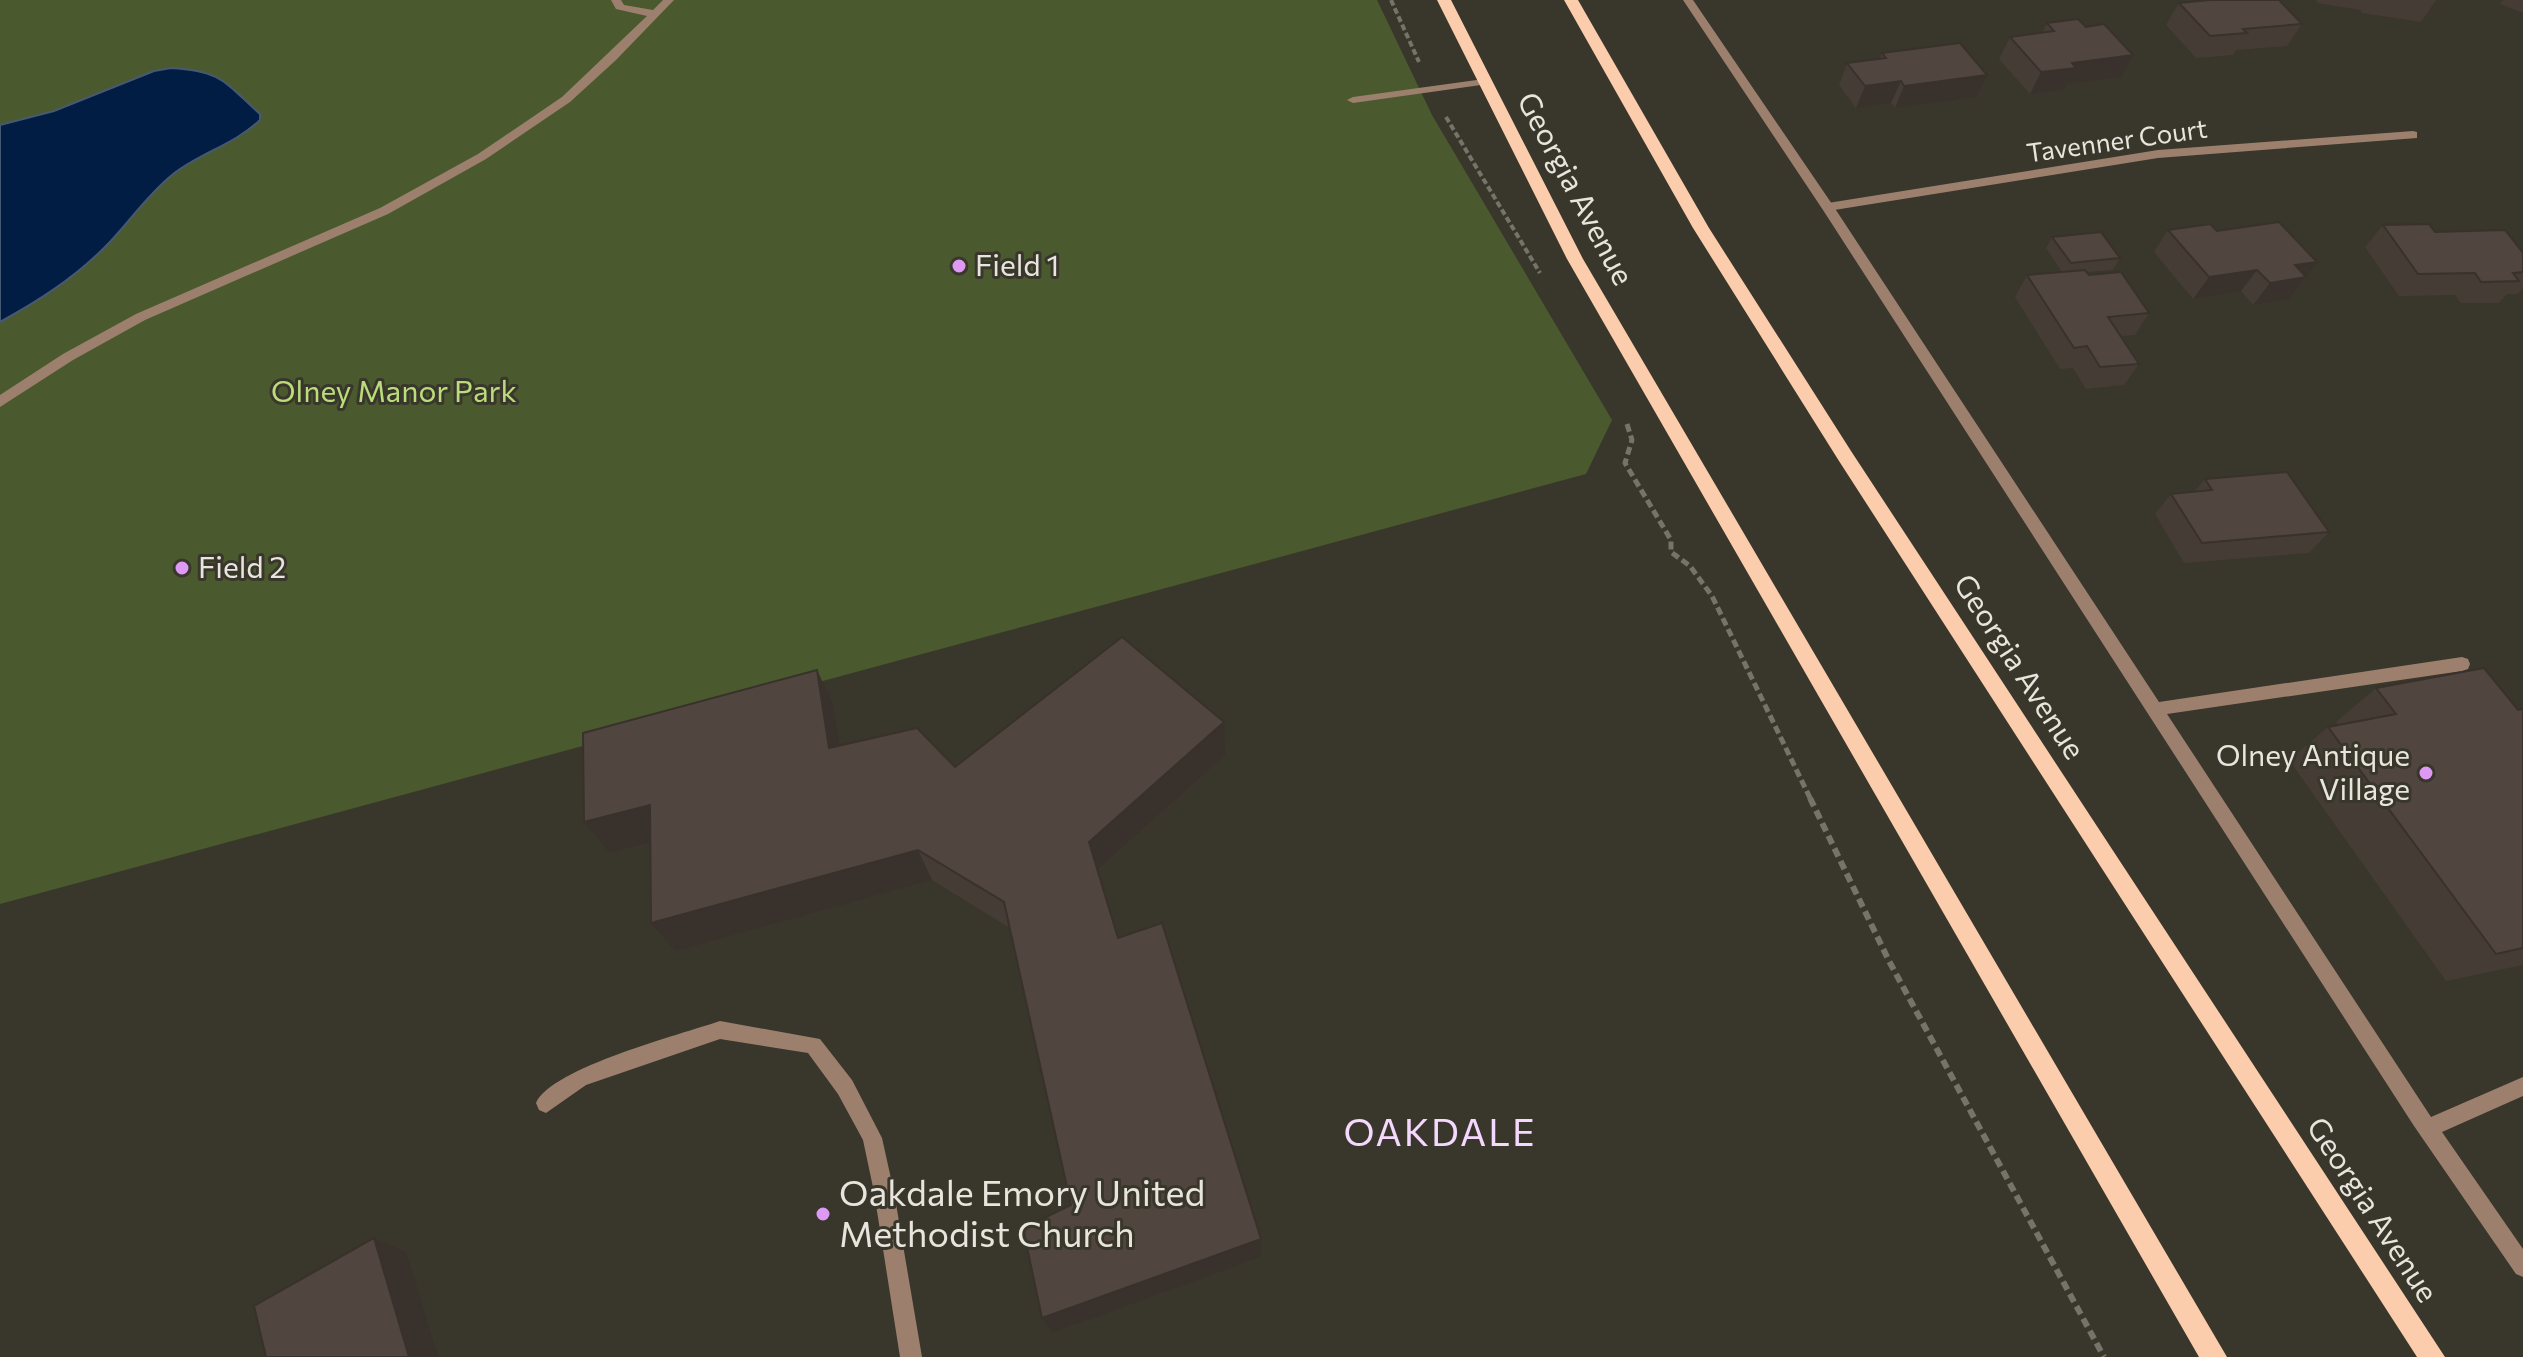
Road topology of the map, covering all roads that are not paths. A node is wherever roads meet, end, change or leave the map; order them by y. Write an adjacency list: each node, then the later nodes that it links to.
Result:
1 (616, 0): 6 (street)
2 (669, 0): 6 (street)
3 (1444, 0): 7 (main road, Georgia Avenue)
4 (1571, 0): 20 (main road, Georgia Avenue)
5 (1688, 0): 10 (street)
6 (656, 14): 11 (street)
7 (1484, 82): 8 (street); 19 (main road, Georgia Avenue)
8 (1353, 100)
9 (2413, 135): 10 (street, Tavenner Court)
10 (1828, 207): 13 (street)
11 (0, 402)
12 (2462, 664): 13 (street)
13 (2155, 709): 16 (street)
14 (2523, 1086): 16 (street)
15 (546, 1103): 18 (street)
16 (2428, 1128): 17 (street)
17 (2523, 1267)
18 (911, 1357)
19 (2214, 1357)
20 (2432, 1357)

